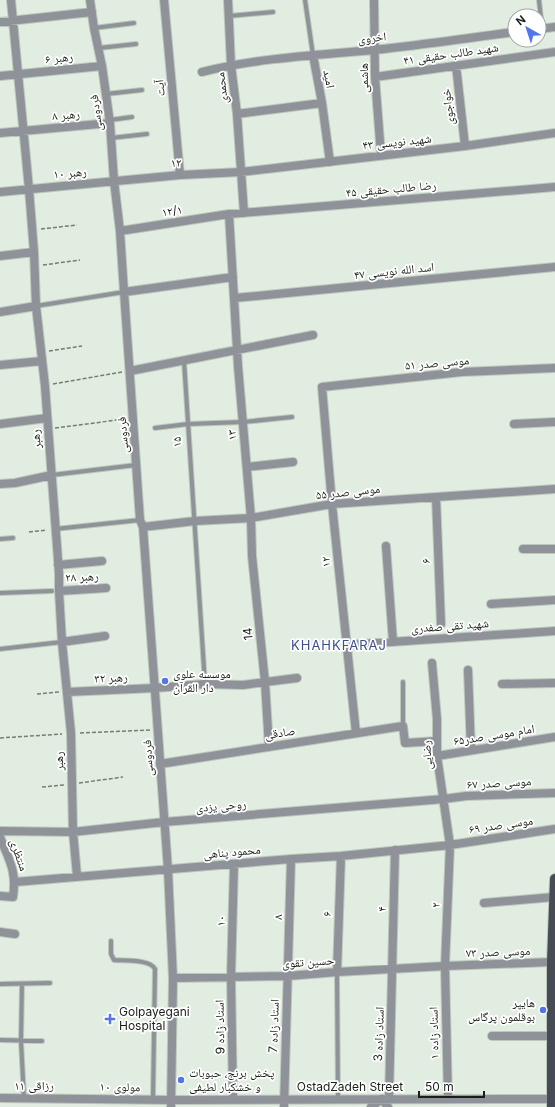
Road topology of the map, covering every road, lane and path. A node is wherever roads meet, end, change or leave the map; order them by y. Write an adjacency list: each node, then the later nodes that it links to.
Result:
1 (11, 0): 10 (street, رهبر)
2 (90, 0): 7 (street, فردوسی)
3 (164, 0): 42 (street, آیت)
4 (228, 0): 9 (street, محمدی)
5 (305, 0): 19 (lane, امید)
6 (374, 0): 17 (street, هاشمی)
7 (92, 12): 10 (street); 13 (street, فردوسی)
8 (273, 12): 9 (lane)
9 (229, 16): 20 (street, محمدی)
10 (13, 21): 11 (street); 24 (street, رهبر)
11 (0, 22)
12 (134, 23): 13 (lane)
13 (94, 28): 16 (street, فردوسی)
14 (507, 33): 17 (street, اخروی)
15 (136, 44): 16 (lane)
16 (99, 48): 22 (street, فردوسی)
17 (376, 50): 19 (street, اخروی); 26 (street, هاشمی)
18 (555, 52): 21 (street, ۴۱ شهید طالب حقیقی)
19 (313, 55): 20 (street, اخروی); 29 (street, امید)
20 (231, 65): 23 (street, اخروی); 30 (street, محمدی)
21 (456, 65): 26 (street, ۴۱ شهید طالب حقیقی); 38 (street, خواجوی)
22 (102, 66): 24 (street, رهبر ۶); 28 (street, فردوسی)
23 (202, 72)
24 (18, 74): 25 (street, رهبر ۶); 33 (street, رهبر)
25 (0, 76)
26 (375, 77): 39 (street, هاشمی)
27 (142, 90): 28 (lane)
28 (106, 94): 32 (street, فردوسی)
29 (322, 103): 30 (street); 40 (street, امید)
30 (237, 114): 41 (street, محمدی)
31 (132, 117): 32 (lane)
32 (110, 122): 33 (street, رهبر ۸); 37 (street, فردوسی)
33 (24, 130): 34 (street, رهبر ۸); 45 (street, رهبر)
34 (0, 133)
35 (555, 133): 38 (street, ۴۳ شهید نویسی)
36 (147, 134): 37 (lane)
37 (111, 138): 43 (street, فردوسی)
38 (465, 146): 39 (street, ۴۳ شهید نویسی)
39 (381, 155): 40 (street, ۴۳ شهید نویسی)
40 (330, 162): 41 (street, ۴۳ شهید نویسی)
41 (241, 172): 42 (street, ۱۲); 47 (street, محمدی)
42 (180, 175): 43 (street, ۱۲)
43 (114, 181): 45 (street, رهبر ۱۰); 51 (street, فردوسی)
44 (555, 187): 47 (street, ۴۵ رضا طالب حقیقی)
45 (29, 189): 46 (street, رهبر ۱۰); 50 (street, رهبر)
46 (0, 192)
47 (244, 213): 48 (street, ۴۵ رضا طالب حقیقی)
48 (229, 214): 51 (street, ۱۲/۱); 57 (street, ۱۳)
49 (77, 225): 50 (path)
50 (32, 230): 52 (street, رهبر)
51 (120, 231): 58 (street, فردوسی)
52 (34, 252): 53 (street); 55 (street, رهبر)
53 (0, 256)
54 (80, 260): 55 (path)
55 (35, 266): 60 (street, رهبر)
56 (555, 267): 59 (street, ۴۷ اسد الله نویسی)
57 (233, 277): 58 (street); 59 (street, ۱۳)
58 (124, 292): 60 (lane); 69 (street, فردوسی)
59 (235, 298): 64 (street, ۱۳)
60 (36, 306): 61 (street); 65 (street, رهبر)
61 (0, 312)
62 (313, 335): 64 (street)
63 (82, 346): 65 (path)
64 (238, 351): 66 (street); 75 (street, ۱۳)
65 (41, 357): 67 (street); 70 (street, رهبر)
66 (184, 361): 69 (street); 78 (lane, ۱۵)
67 (0, 365)
68 (555, 368): 71 (street, موسی صدر ۵۱)
69 (130, 371): 70 (path); 74 (street, فردوسی)
70 (45, 386): 73 (street, رهبر)
71 (322, 387): 89 (street, ۱۲)
72 (292, 417): 75 (lane)
73 (47, 418): 77 (street); 80 (street, رهبر)
74 (134, 418): 80 (path); 83 (street, فردوسی)
75 (243, 422): 78 (lane); 84 (street, ۱۳)
76 (555, 422): 79 (street)
77 (0, 424)
78 (188, 424): 81 (lane); 91 (lane, ۱۵)
79 (514, 424)
80 (48, 428): 85 (street, رهبر)
81 (155, 428)
82 (293, 462): 84 (street)
83 (136, 465): 85 (lane); 92 (street, فردوسی)
84 (247, 467): 90 (street, ۱۳)
85 (52, 475): 86 (street); 93 (street, رهبر)
86 (0, 484)
87 (555, 489): 88 (street, موسی صدر ۵۵)
88 (436, 497): 89 (street, موسی صدر ۵۵); 107 (street, ۶)
89 (332, 504): 90 (street, موسی صدر ۵۵); 112 (street, ۱۲)
90 (251, 518): 91 (street, موسی صدر ۵۵); 117 (street, 14)
91 (194, 521): 92 (street, موسی صدر ۵۵); 120 (lane, ۱۵)
92 (142, 524): 93 (lane); 122 (street, فردوسی)
93 (55, 529): 94 (path); 101 (street, رهبر)
94 (29, 532)
95 (14, 538): 96 (lane)
96 (0, 539)
97 (386, 546): 111 (street)
98 (523, 549): 99 (street)
99 (555, 550)
100 (102, 561): 101 (street)
101 (58, 565): 103 (street, رهبر)
102 (106, 588): 103 (street, رهبر ۲۸)
103 (56, 591): 104 (lane); 110 (street, رهبر)
104 (0, 593)
105 (555, 600): 106 (street)
106 (491, 604)
107 (441, 624)
108 (555, 631): 111 (street, شهید تقی صفدری)
109 (105, 636): 110 (street)
110 (62, 642): 113 (lane); 123 (street, رهبر)
111 (393, 642): 112 (street, شهید تقی صفدری)
112 (346, 645): 127 (street, ۱۲)
113 (0, 649)
114 (432, 663): 131 (street, رضایی)
115 (468, 670): 133 (street)
116 (297, 678): 117 (street, رهبر ۳۲)
117 (265, 682): 120 (street, رهبر ۳۲); 132 (street, 14)
118 (403, 682): 125 (lane)
119 (555, 683): 121 (street)
120 (205, 684): 122 (street, رهبر ۳۲)
121 (502, 684)
122 (155, 688): 123 (street, رهبر ۳۲); 126 (street, فردوسی)
123 (68, 692): 124 (path); 128 (street, رهبر)
124 (37, 694)
125 (403, 726): 127 (street, صادقی); 131 (street)
126 (158, 730): 128 (path); 135 (street, فردوسی)
127 (356, 733): 132 (street, صادقی)
128 (70, 734): 130 (path); 137 (street, رهبر)
129 (555, 737): 133 (street, امام موسی صدر۶۵)
130 (0, 738)
131 (437, 741): 134 (street, رضایی)
132 (269, 747): 135 (street, صادقی)
133 (471, 750): 134 (street, امام موسی صدر۶۵)
134 (437, 756): 140 (street, رضایی)
135 (160, 764): 141 (street, فردوسی)
136 (123, 777): 137 (path)
137 (72, 784): 138 (path); 144 (street, رهبر)
138 (42, 787)
139 (555, 793): 140 (street, موسی صدر ۶۷)
140 (444, 799): 141 (street, روحی یزدی); 146 (street, رضایی)
141 (164, 822): 144 (street, روحی یزدی); 151 (street, فردوسی)
142 (555, 829): 146 (street, موسی صدر ۶۹)
143 (0, 831): 144 (street, روحی یزدی)
144 (73, 832): 152 (street, رهبر)
145 (0, 837): 154 (street, منتظری)
146 (450, 845): 147 (street, محمود پناهی); 162 (street, ۲)
147 (395, 850): 148 (street, محمود پناهی); 163 (street, ۴)
148 (341, 856): 149 (street, محمود پناهی); 164 (street, ۶)
149 (291, 859): 150 (street, محمود پناهی); 165 (street, ۸)
150 (234, 865): 151 (street, محمود پناهی); 166 (street, ۱۰)
151 (168, 870): 152 (street, محمود پناهی); 167 (street, فردوسی)
152 (77, 876): 154 (street, محمود پناهی)
153 (555, 879): 156 (main road)
154 (15, 882): 155 (street)
155 (0, 896)
156 (554, 897): 157 (street); 161 (main road)
157 (484, 903)
158 (0, 932): 159 (street)
159 (15, 934)
160 (111, 941): 180 (lane)
161 (552, 962): 162 (street, موسی صدر ۷۳); 172 (main road)
162 (445, 966): 163 (street, حسین تقوی); 179 (street, استاد زاده ۱)
163 (392, 969): 164 (street, حسین تقوی); 183 (street, استاد زاده 3)
164 (337, 972): 165 (street, حسین تقوی); 182 (lane)
165 (288, 976): 166 (street, حسین تقوی); 185 (street, استاد زاده 7)
166 (231, 977): 167 (street, حسین تقوی); 181 (street, استاد زاده 9)
167 (173, 978): 187 (street, فردوسی)
168 (50, 983): 170 (lane)
169 (0, 984): 170 (lane)
170 (22, 984): 174 (lane)
171 (492, 1036): 172 (street)
172 (552, 1036): 186 (main road)
173 (0, 1040): 174 (lane)
174 (21, 1040): 175 (lane); 177 (lane)
175 (42, 1041)
176 (0, 1098): 177 (street, رزاقی ۱۱)
177 (24, 1098): 178 (street, رزاقی ۱۱)
178 (68, 1098): 180 (street, مولوی ۱۰)
179 (448, 1099): 183 (street, OstadZadeh Street); 186 (street, OstadZadeh Street)
180 (153, 1100): 187 (street, مولوی ۱۰)
181 (233, 1100): 184 (street, OstadZadeh Street); 187 (street, OstadZadeh Street)
182 (338, 1100): 183 (street, OstadZadeh Street); 185 (street, OstadZadeh Street)
183 (386, 1102): 188 (street)
184 (247, 1103): 185 (street, OstadZadeh Street)
185 (284, 1103)
186 (552, 1103)
187 (173, 1105)
188 (371, 1107)

